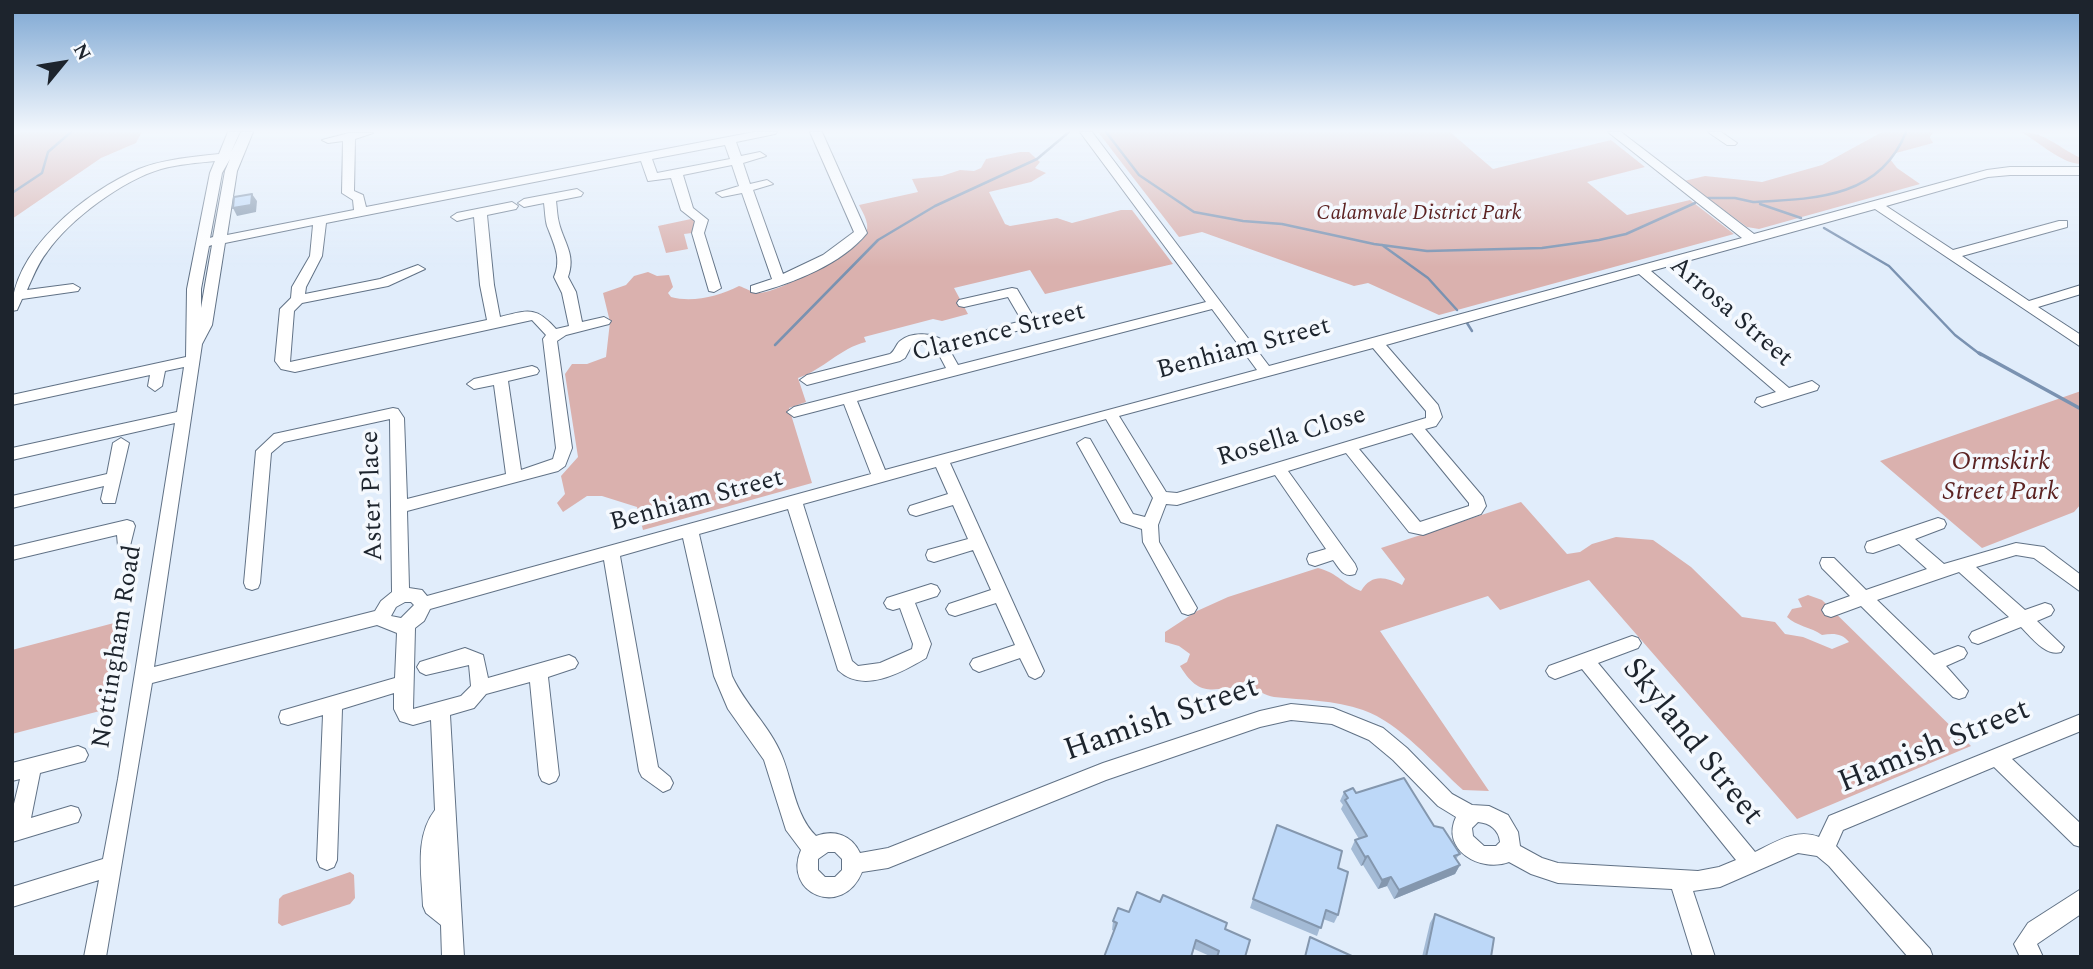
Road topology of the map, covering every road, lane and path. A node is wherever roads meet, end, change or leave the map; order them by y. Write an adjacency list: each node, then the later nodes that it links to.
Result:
1 (132, 177): 35 (street)
2 (215, 177): 25 (street, Nottingham Road)
3 (230, 177): 24 (street, Nottingham Road)
4 (348, 177): 19 (street)
5 (539, 177): 19 (street)
6 (677, 177): 31 (street)
7 (743, 177): 13 (street)
8 (836, 177): 29 (street)
9 (1120, 177): 37 (street)
10 (1672, 177): 23 (street)
11 (1979, 177): 17 (street, Benhiam Street)
12 (767, 184): 13 (street)
13 (747, 188): 15 (street); 29 (street)
14 (577, 193): 16 (street)
15 (722, 193)
16 (549, 198): 18 (street); 41 (street)
17 (1877, 205): 23 (street, Benhiam Street); 26 (street)
18 (480, 212): 20 (street); 40 (street)
19 (360, 213): 21 (street)
20 (457, 217)
21 (320, 222): 24 (street); 34 (street)
22 (2063, 224): 26 (street)
23 (1751, 238): 28 (street, Benhiam Street)
24 (219, 240): 25 (street); 46 (street, Nottingham Road)
25 (204, 243): 46 (street, Nottingham Road)
26 (1951, 255): 38 (street)
27 (418, 269): 34 (street)
28 (1642, 269): 44 (street, Benhiam Street); 56 (street, Arrosa Street)
29 (782, 281): 32 (street)
30 (77, 287): 35 (street)
31 (714, 288)
32 (755, 289)
33 (2081, 289): 38 (street)
34 (298, 300): 40 (street)
35 (15, 302)
36 (964, 303): 45 (street)
37 (1216, 304): 49 (street, Clarence Street); 50 (street)
38 (2027, 306): 43 (street)
39 (604, 321): 41 (street)
40 (494, 322): 42 (street)
41 (576, 328): 42 (street)
42 (555, 335): 71 (street)
43 (2081, 342)
44 (1376, 343): 50 (street, Benhiam Street); 63 (street, Rosella Close)
45 (942, 346): 49 (street); 52 (street)
46 (193, 353): 47 (street); 62 (street, Nottingham Road)
47 (158, 368): 54 (street); 58 (street)
48 (532, 371): 51 (street)
49 (954, 371): 57 (street, Clarence Street)
50 (1266, 372): 61 (street, Benhiam Street)
51 (500, 378): 53 (street); 71 (street)
52 (807, 380)
53 (474, 384)
54 (155, 386)
55 (1812, 386): 56 (street)
56 (1787, 394): 59 (street)
57 (849, 398): 60 (street, Clarence Street); 72 (street)
58 (12, 400)
59 (1762, 402)
60 (794, 412)
61 (1110, 413): 68 (street, Benhiam Street); 74 (street)
62 (183, 416): 67 (street); 123 (street, Nottingham Road)
63 (1415, 427): 66 (street, Rosella Close); 66 (street)
64 (121, 443): 70 (street)
65 (1086, 443): 81 (street)
66 (1349, 447): 69 (street, Rosella Close)
67 (12, 454)
68 (941, 460): 72 (street, Benhiam Street); 73 (street)
69 (1278, 468): 74 (street, Rosella Close); 87 (street)
70 (114, 478): 75 (street); 76 (street)
71 (514, 478): 78 (street)
72 (880, 478): 77 (street, Benhiam Street)
73 (958, 497): 79 (street); 85 (street)
74 (1161, 498): 81 (street)
75 (109, 499)
76 (12, 502)
77 (794, 502): 82 (street, Benhiam Street); 98 (street)
78 (399, 507): 96 (street, Aster Place); 100 (street, Aster Place)
79 (916, 510)
80 (1938, 524): 83 (street)
81 (1150, 525): 103 (street)
82 (690, 531): 88 (street, Benhiam Street); 141 (street)
83 (1902, 537): 86 (street); 95 (street)
84 (124, 541): 89 (street)
85 (978, 542): 90 (street); 99 (street)
86 (1873, 547)
87 (1337, 552): 91 (street); 94 (street)
88 (611, 553): 102 (street, Benhiam Street); 135 (street)
89 (12, 554)
90 (934, 555)
91 (1315, 559)
92 (1828, 563): 101 (street)
93 (1962, 565): 95 (street); 97 (street); 108 (street)
94 (1349, 569)
95 (1941, 571): 101 (street)
96 (252, 583)
97 (2081, 585)
98 (932, 591)
99 (1001, 594): 104 (street); 113 (street)
100 (401, 596): 102 (street); 107 (street)
101 (1863, 597): 105 (street); 118 (street)
102 (424, 604): 109 (street)
103 (1188, 608)
104 (955, 609)
105 (1831, 610)
106 (2045, 610): 108 (street)
107 (382, 615): 109 (street); 123 (street)
108 (2023, 619): 110 (street); 112 (street)
109 (406, 624): 124 (street)
110 (1978, 637)
111 (1632, 643): 115 (street)
112 (2055, 647)
113 (1026, 649): 117 (street); 120 (street)
114 (1958, 653): 118 (street)
115 (1585, 660): 121 (street); 145 (street, Skyland Street)
116 (569, 663): 122 (street)
117 (979, 664)
118 (1933, 664): 126 (street)
119 (426, 667): 125 (street)
120 (1035, 671)
121 (1555, 671)
122 (538, 672): 125 (street); 134 (street)
123 (143, 678): 146 (street, Nottingham Road)
124 (403, 683): 127 (street); 128 (street)
125 (480, 688): 128 (street)
126 (1959, 691)
127 (333, 704): 129 (street); 143 (street)
128 (440, 710): 151 (street)
129 (288, 717)
130 (2081, 722): 132 (street, Hamish Street)
131 (78, 755): 133 (street)
132 (1997, 757): 139 (street); 140 (street, Hamish Street)
133 (22, 770): 138 (street)
134 (549, 775)
135 (663, 783)
136 (71, 815): 138 (street)
137 (1470, 815): 142 (street); 142 (street); 144 (street, Hamish Street)
138 (15, 832)
139 (2081, 838)
140 (1824, 849): 145 (street); 153 (street)
141 (815, 850): 144 (street); 144 (street)
142 (1507, 850): 147 (street)
143 (327, 860)
144 (854, 863)
145 (1751, 863): 147 (street)
146 (110, 867): 148 (street); 150 (street, Nottingham Road)
147 (1680, 882): 152 (street)
148 (12, 897)
149 (2081, 899): 154 (street)
150 (95, 957)
151 (453, 957)
152 (1704, 957)
153 (1922, 957)
154 (2032, 957)

